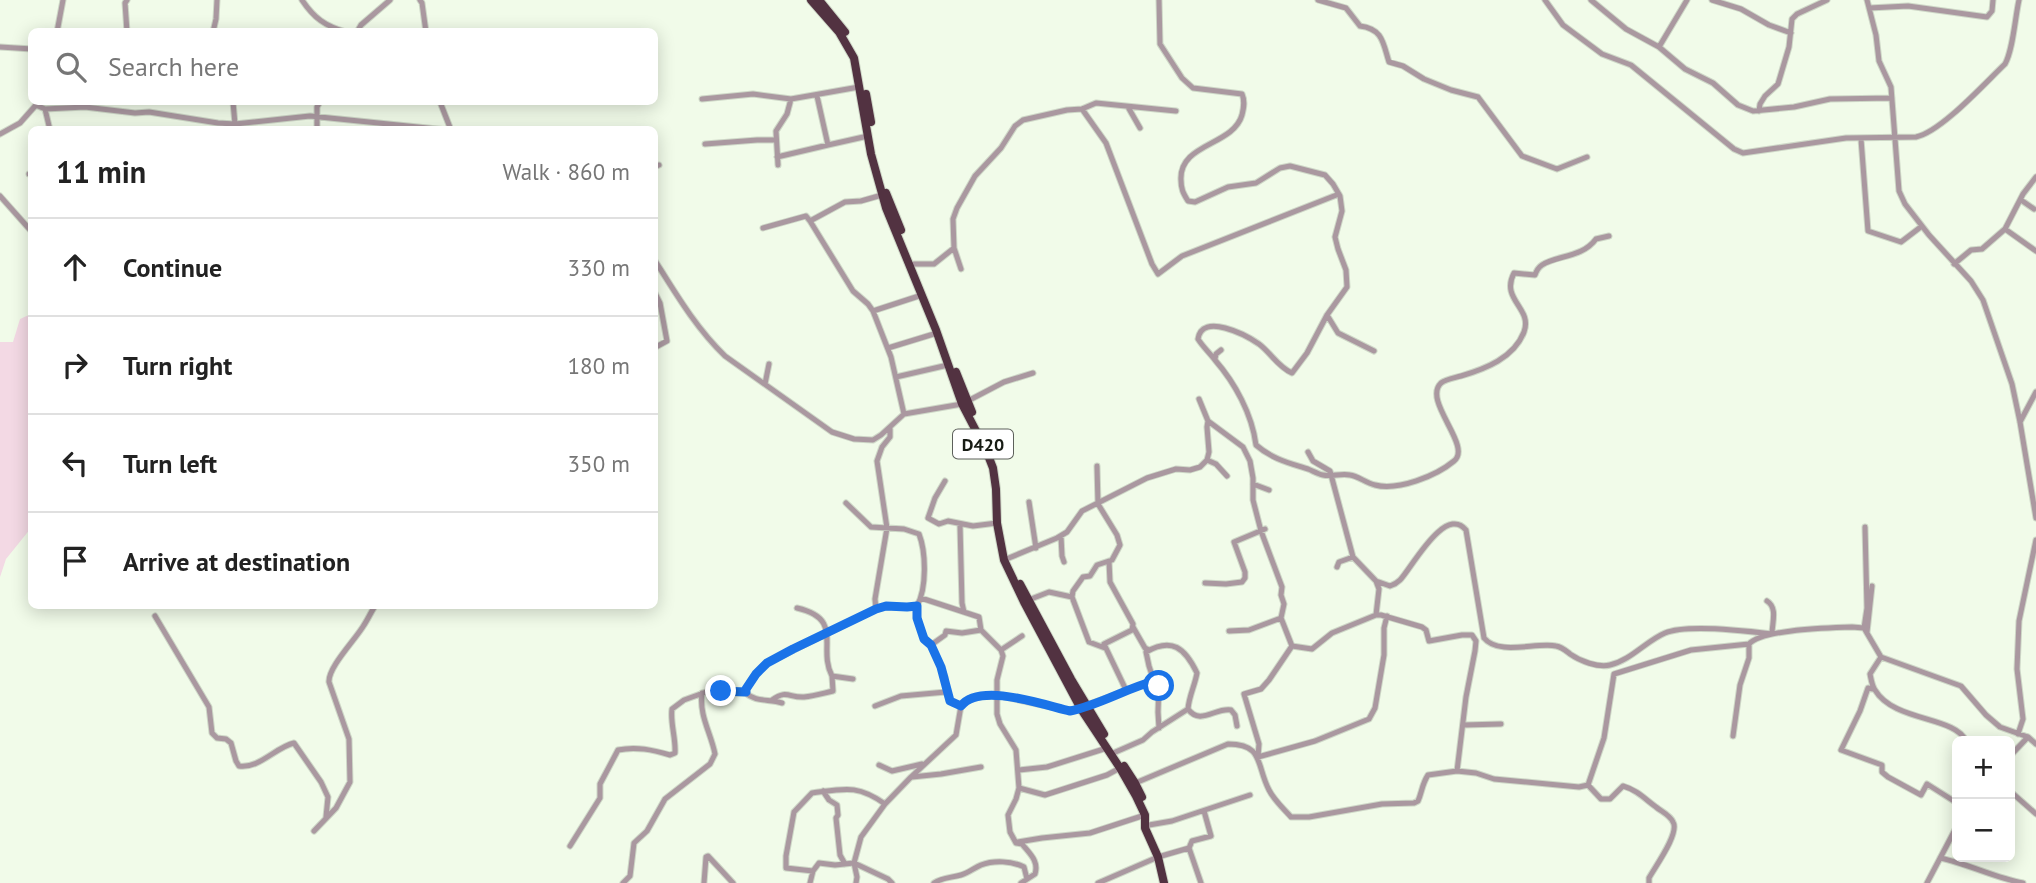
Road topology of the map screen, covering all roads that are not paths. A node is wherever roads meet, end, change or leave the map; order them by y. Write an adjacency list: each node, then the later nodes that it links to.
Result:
1 (62, 0): 20 (street)
2 (127, 0): 21 (street)
3 (217, 0): 22 (street)
4 (302, 0): 23 (street)
5 (390, 0): 24 (street)
6 (420, 0): 25 (street)
7 (811, 0): 30 (highway, D420)
8 (819, 0): 80 (highway, D420)
9 (1158, 0): 67 (street)
10 (1318, 0): 64 (street)
11 (1545, 0): 59 (street)
12 (1591, 0): 28 (street)
13 (1687, 0): 28 (street)
14 (1712, 0): 26 (street)
15 (1827, 0): 26 (street)
16 (1867, 0): 19 (street)
17 (1993, 0): 19 (street)
18 (2019, 0): 58 (street)
19 (1869, 8): 32 (street)
20 (58, 28)
21 (127, 28)
22 (214, 28)
23 (334, 28)
24 (359, 28)
25 (425, 28)
26 (1791, 33): 46 (street)
27 (0, 47): 29 (street)
28 (1659, 47): 46 (street)
29 (28, 49)
30 (859, 87): 31 (street); 57 (highway, D420)
31 (817, 96): 34 (street); 62 (street)
32 (1892, 98): 46 (street); 58 (street)
33 (702, 99): 34 (street)
34 (791, 99): 60 (street)
35 (34, 105): 56 (street)
36 (39, 105): 43 (street)
37 (78, 105): 43 (street)
38 (91, 105): 49 (street)
39 (233, 105): 50 (street)
40 (318, 105): 47 (street)
41 (441, 105): 54 (street)
42 (1128, 107): 44 (street); 45 (street); 55 (street)
43 (45, 109): 48 (street)
44 (1082, 109): 67 (street); 78 (street)
45 (1176, 111)
46 (1759, 111)
47 (317, 117): 51 (street); 52 (street); 53 (street)
48 (49, 126)
49 (229, 126)
50 (235, 126)
51 (242, 126)
52 (317, 126)
53 (385, 126)
54 (448, 126)
55 (1140, 128)
56 (0, 134)
57 (868, 136): 62 (street); 68 (highway, D420)
58 (1895, 137): 59 (street); 73 (street)
59 (1861, 139): 73 (street)
60 (776, 140): 61 (street); 63 (street)
61 (705, 144)
62 (828, 145): 63 (street)
63 (777, 157): 65 (street)
64 (1587, 157)
65 (778, 165)
66 (2036, 177): 70 (street)
67 (1339, 194): 87 (street)
68 (882, 195): 72 (street); 84 (highway, D420)
69 (0, 196): 74 (street)
70 (2021, 200): 71 (street); 76 (street)
71 (2034, 209)
72 (810, 221): 75 (street); 86 (street)
73 (1922, 226): 81 (street)
74 (28, 228)
75 (763, 228)
76 (2005, 229): 79 (street); 81 (street)
77 (1609, 236): 112 (street)
78 (954, 248): 80 (street); 83 (street)
79 (2036, 251)
80 (914, 264): 101 (highway, D420)
81 (1954, 264): 104 (street)
82 (658, 266): 98 (street)
83 (961, 269)
84 (922, 295): 86 (street); 88 (highway, D420)
85 (658, 299): 89 (street)
86 (873, 311): 90 (street)
87 (1327, 315): 92 (street); 93 (street)
88 (937, 333): 90 (street); 95 (highway, D420)
89 (658, 346)
90 (888, 348): 97 (street)
91 (1221, 350): 93 (street)
92 (1374, 351)
93 (1215, 359): 106 (street)
94 (769, 364): 98 (street)
95 (948, 365): 97 (street); 101 (highway, D420)
96 (1033, 373): 101 (street)
97 (896, 377): 102 (street)
98 (765, 384): 105 (street)
99 (2036, 392): 104 (street)
100 (1199, 399): 103 (street)
101 (965, 403): 102 (street); 121 (highway, D420); 130 (highway, D420)
102 (904, 414): 105 (street)
103 (1208, 421): 107 (street); 109 (street)
104 (2021, 422): 119 (street)
105 (890, 428): 124 (street)
106 (1256, 445): 107 (street); 112 (street)
107 (1243, 447): 114 (street)
108 (1308, 452): 112 (street)
109 (1207, 460): 111 (street); 118 (street)
110 (1097, 466): 118 (street)
111 (1227, 476)
112 (1331, 476): 129 (street)
113 (945, 481): 122 (street)
114 (1253, 484): 115 (street); 125 (street)
115 (1269, 490)
116 (1029, 502): 128 (street)
117 (846, 503): 124 (street)
118 (1098, 504): 126 (street); 131 (street)
119 (2036, 507): 120 (street)
120 (2036, 519)
121 (997, 523): 122 (street); 130 (highway, D420)
122 (960, 524): 145 (street)
123 (1865, 527): 152 (street)
124 (887, 528): 138 (street); 144 (street)
125 (1263, 530): 135 (street); 149 (street)
126 (1061, 536): 128 (street); 132 (street)
127 (2036, 540): 183 (street)
128 (1036, 548): 130 (street)
129 (1353, 557): 133 (street); 134 (street)
130 (1006, 559): 139 (highway, D420)
131 (1109, 561): 137 (street); 150 (street)
132 (1065, 562)
133 (1337, 567)
134 (1376, 581): 147 (street); 155 (street)
135 (1205, 583)
136 (1872, 586): 152 (street)
137 (1072, 597): 139 (street); 160 (street)
138 (921, 598): 141 (street); 145 (street)
139 (1026, 601): 177 (highway, D420)
140 (1767, 601): 155 (street)
141 (917, 606): 144 (street); 157 (street)
142 (797, 608): 154 (street)
143 (373, 609): 209 (street)
144 (876, 609): 154 (street)
145 (964, 612): 151 (street)
146 (155, 615): 209 (street)
147 (1376, 615): 148 (street); 159 (street)
148 (1387, 617): 180 (street); 190 (street)
149 (1281, 618): 153 (street); 159 (street)
150 (1133, 627): 160 (street); 162 (street)
151 (981, 630): 157 (street); 161 (street)
152 (1866, 630): 155 (street); 163 (street)
153 (1229, 631)
154 (828, 632): 164 (street); 169 (street)
155 (1772, 634): 158 (street)
156 (1021, 636): 161 (street)
157 (931, 645): 170 (street)
158 (1749, 645): 184 (street); 199 (street)
159 (1292, 646): 190 (street)
160 (1105, 648): 168 (street)
161 (1001, 650): 172 (street)
162 (1149, 650): 166 (street); 178 (street)
163 (1881, 657): 167 (street); 183 (street)
164 (832, 676): 165 (street); 173 (street)
165 (853, 679)
166 (1154, 681): 168 (street); 182 (street)
167 (1873, 689): 185 (street); 204 (street)
168 (1126, 690): 177 (street)
169 (746, 692): 171 (street); 173 (street)
170 (946, 692): 175 (street); 176 (street)
171 (702, 693): 214 (street); 223 (street)
172 (996, 695): 176 (street); 177 (street); 195 (street)
173 (772, 700): 174 (street)
174 (782, 703)
175 (875, 706)
176 (961, 706): 191 (street)
177 (1084, 708): 188 (highway, D420)
178 (1188, 709): 181 (street); 182 (street)
179 (1501, 724): 180 (street)
180 (1464, 725): 196 (street)
181 (1237, 726)
182 (1159, 728): 188 (street)
183 (2018, 734): 186 (street)
184 (1732, 736)
185 (1964, 736)
186 (2028, 737): 187 (street); 189 (street)
187 (2036, 744)
188 (1111, 751): 194 (highway, D420); 195 (street); 198 (highway, D420)
189 (2015, 751)
190 (1258, 757): 196 (street); 198 (street)
191 (925, 764): 192 (street); 197 (street)
192 (879, 765)
193 (981, 767): 197 (street)
194 (1120, 768): 198 (highway, D420); 200 (street)
195 (1018, 770): 200 (street)
196 (1457, 771): 199 (street)
197 (911, 777): 205 (street)
198 (1133, 784): 208 (highway, D420); 210 (highway, D420)
199 (1588, 785): 235 (street)
200 (1019, 789): 213 (street)
201 (823, 792): 205 (street); 219 (street); 220 (street)
202 (1250, 795): 206 (street)
203 (2015, 796): 207 (street)
204 (1952, 800)
205 (885, 804): 218 (street)
206 (1204, 811): 210 (street); 215 (street)
207 (2036, 814)
208 (1145, 816): 210 (highway, D420); 213 (street)
209 (326, 817): 211 (street)
210 (1147, 827): 216 (highway, D420)
211 (314, 831)
212 (1952, 835): 217 (street)
213 (1016, 843): 221 (street)
214 (570, 846)
215 (1189, 848): 216 (street); 234 (street)
216 (1160, 857): 232 (street); 233 (highway, D420)
217 (1940, 858): 236 (street); 237 (street)
218 (854, 863): 219 (street); 227 (street); 228 (street)
219 (845, 864): 220 (street)
220 (813, 871): 226 (street)
221 (1035, 874): 222 (street); 231 (street)
222 (1027, 879): 229 (street); 230 (street)
223 (623, 883)
224 (704, 883): 225 (street)
225 (733, 883)
226 (810, 883)
227 (856, 883)
228 (892, 883)
229 (934, 883)
230 (1021, 883)
231 (1038, 883)
232 (1098, 883)
233 (1167, 883)
234 (1201, 883)
235 (1649, 883)
236 (1927, 883)
237 (2023, 883)

